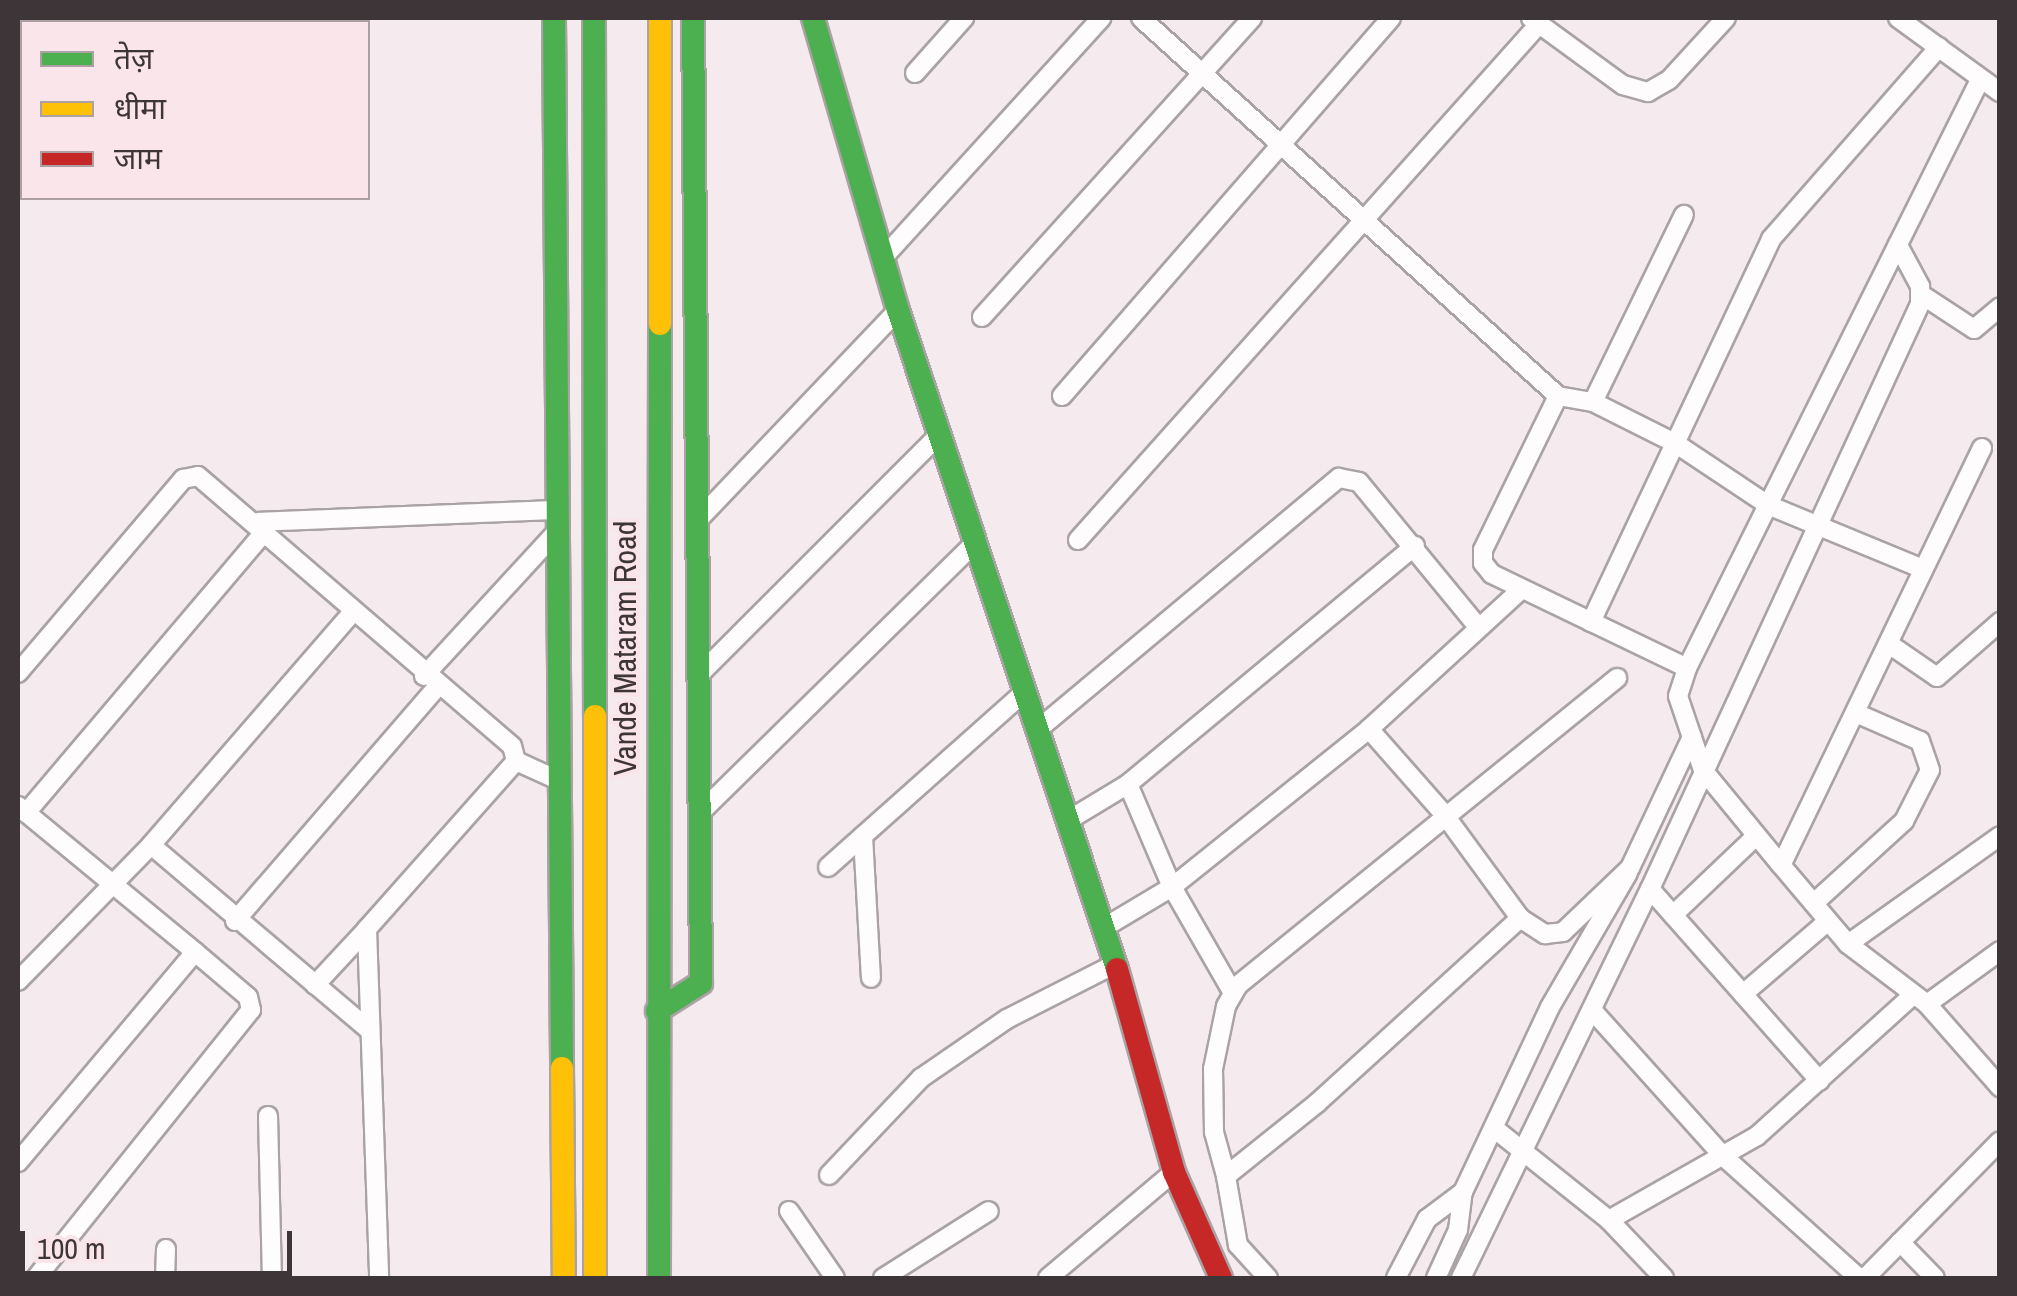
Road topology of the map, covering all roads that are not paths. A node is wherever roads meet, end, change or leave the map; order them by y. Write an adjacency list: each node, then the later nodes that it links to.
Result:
1 (554, 18): 36 (street)
2 (594, 18): 119 (street, Vande Mataram Road)
3 (660, 18): 95 (street, Vande Mataram Road)
4 (693, 18): 35 (street)
5 (813, 18): 23 (street)
6 (964, 18): 15 (street)
7 (1101, 18): 23 (street)
8 (1141, 18): 16 (street)
9 (1252, 18): 16 (street)
10 (1392, 18): 19 (street)
11 (1726, 18): 13 (street)
12 (1898, 18): 14 (street)
13 (1535, 21): 21 (street)
14 (1939, 47): 17 (street); 32 (street)
15 (915, 73)
16 (1201, 74): 19 (street); 27 (street)
17 (1980, 80): 18 (street); 22 (street)
18 (2000, 92)
19 (1278, 146): 21 (street); 28 (street)
20 (1684, 214): 30 (street)
21 (1364, 221): 29 (street); 39 (street)
22 (1898, 245): 24 (street); 34 (street)
23 (882, 259): 26 (street)
24 (1922, 295): 25 (street); 38 (street)
25 (2000, 307)
26 (898, 310): 31 (street); 35 (street)
27 (982, 317)
28 (1062, 396)
29 (1558, 396): 30 (street); 43 (street)
30 (1593, 402): 32 (street)
31 (939, 436): 40 (street); 51 (street)
32 (1674, 443): 34 (street); 45 (street)
33 (1982, 448): 42 (street)
34 (1768, 504): 38 (street); 49 (street)
35 (699, 519): 51 (street)
36 (558, 520): 37 (street); 53 (street); 61 (street)
37 (262, 526): 44 (street); 50 (street); 64 (street)
38 (1820, 528): 42 (street); 60 (street)
39 (1078, 540)
40 (974, 544): 54 (street); 63 (street)
41 (1415, 546): 47 (street); 57 (street); 62 (street)
42 (1923, 569): 48 (street)
43 (1522, 589): 45 (street); 47 (street)
44 (353, 612): 53 (street); 70 (street)
45 (1591, 622): 49 (street)
46 (2000, 622): 48 (street)
47 (1478, 628): 56 (street)
48 (1889, 644): 55 (street)
49 (1687, 668): 58 (street)
50 (18, 672)
51 (701, 673): 63 (street)
52 (1617, 678): 65 (street)
53 (430, 681): 59 (street); 80 (street)
54 (1024, 693): 57 (street); 67 (street)
55 (1856, 713): 71 (street); 77 (street)
56 (1368, 729): 65 (street); 75 (street)
57 (1036, 731): 66 (street)
58 (1692, 737): 60 (street); 73 (street)
59 (516, 761): 61 (street); 83 (street)
60 (1703, 770): 68 (street); 76 (street)
61 (560, 781): 118 (street)
62 (1128, 784): 66 (street); 75 (street)
63 (704, 809): 95 (street)
64 (22, 810): 74 (street)
65 (1444, 814): 79 (street); 91 (street)
66 (1066, 821): 82 (street)
67 (863, 836): 72 (street); 88 (street)
68 (1756, 836): 71 (street); 78 (street)
69 (2000, 836): 84 (street)
70 (151, 845): 74 (street); 80 (street)
71 (1781, 866): 77 (street)
72 (828, 867)
73 (1630, 868): 79 (street); 100 (street)
74 (112, 882): 86 (street); 89 (street)
75 (1172, 887): 82 (street); 91 (street)
76 (1650, 889): 78 (street); 94 (street)
77 (1814, 903): 81 (street)
78 (1673, 915): 92 (street)
79 (1520, 918): 107 (street)
80 (235, 922): 90 (street)
81 (1827, 922): 84 (street); 92 (street)
82 (1105, 927): 87 (street)
83 (366, 929): 90 (street); 96 (street)
84 (1848, 944): 93 (street)
85 (2000, 951): 93 (street)
86 (195, 952): 104 (street); 114 (street)
87 (1116, 964): 105 (street); 106 (street)
88 (872, 978)
89 (18, 981)
90 (315, 986): 96 (street)
91 (1233, 994): 107 (street)
92 (1743, 994): 98 (street)
93 (1920, 1000): 97 (street); 98 (street)
94 (1592, 1010): 102 (street); 103 (street)
95 (656, 1011): 120 (street, Vande Mataram Road)
96 (370, 1031): 117 (street)
97 (1997, 1078)
98 (1820, 1082): 103 (street)
99 (268, 1116): 116 (street)
100 (1494, 1129): 102 (street); 108 (street)
101 (2000, 1141): 112 (street)
102 (1525, 1150): 111 (street); 128 (street)
103 (1723, 1156): 111 (street); 130 (street)
104 (18, 1162)
105 (1174, 1172): 123 (street); 124 (street)
106 (829, 1175)
107 (1226, 1176): 125 (street)
108 (1463, 1192): 126 (street); 127 (street)
109 (789, 1211): 121 (street)
110 (989, 1211): 122 (street)
111 (1609, 1220): 129 (street)
112 (1900, 1242): 130 (street); 131 (street)
113 (166, 1248): 115 (street)
114 (36, 1278)
115 (165, 1278)
116 (272, 1278)
117 (379, 1278)
118 (564, 1278)
119 (595, 1278)
120 (660, 1278)
121 (835, 1278)
122 (884, 1278)
123 (1048, 1278)
124 (1221, 1278)
125 (1268, 1278)
126 (1396, 1278)
127 (1436, 1278)
128 (1461, 1278)
129 (1664, 1278)
130 (1862, 1278)
131 (1935, 1278)

